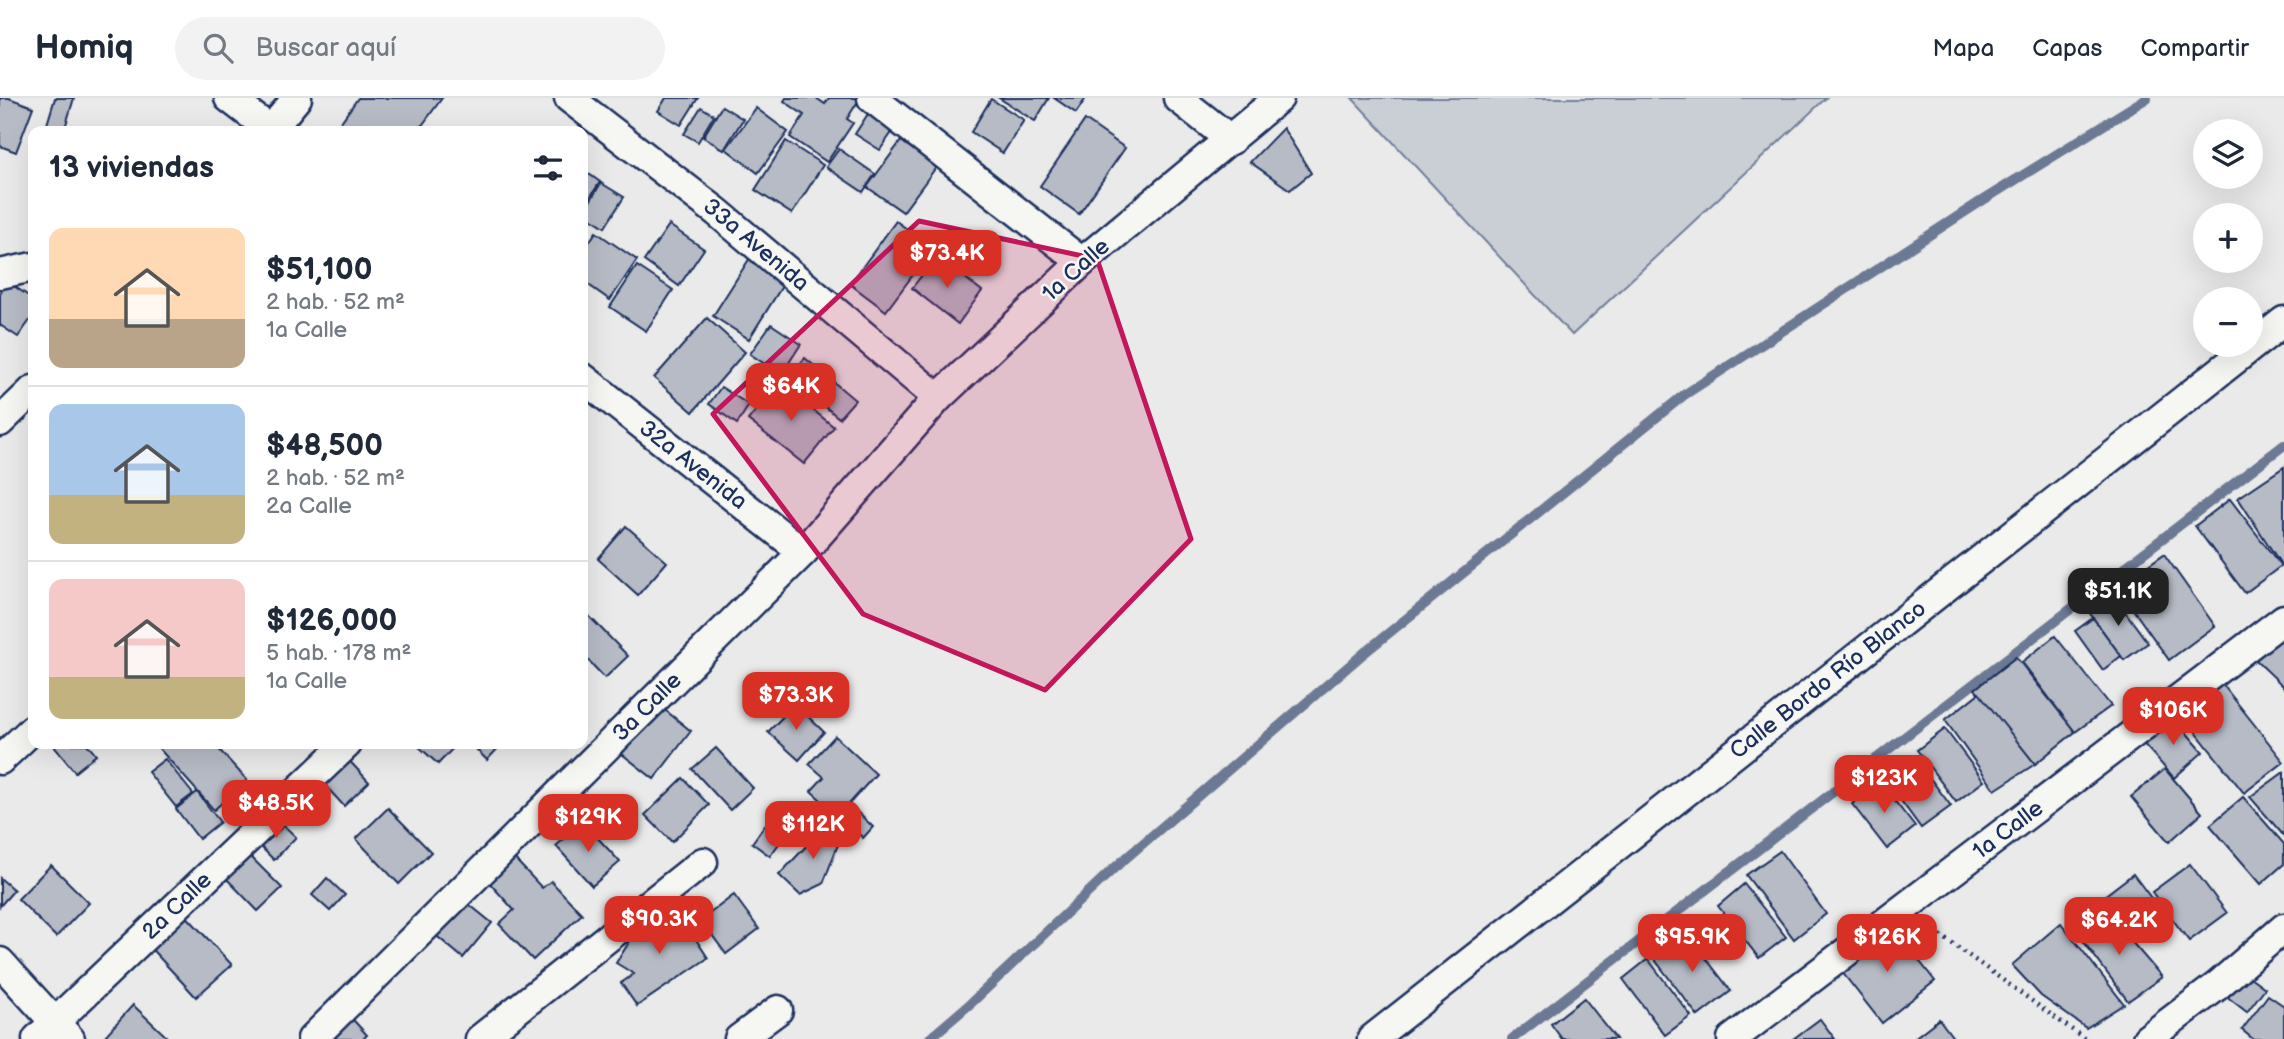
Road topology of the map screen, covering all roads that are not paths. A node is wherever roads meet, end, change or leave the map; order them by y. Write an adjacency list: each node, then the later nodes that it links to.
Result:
1 (229, 98): 7 (street)
2 (297, 98): 8 (street)
3 (569, 98): 16 (street, 33a Avenida)
4 (872, 98): 10 (street)
5 (1178, 98): 9 (street)
6 (1279, 98): 9 (street, 1a Calle)
7 (265, 126)
8 (275, 126)
9 (1231, 140): 10 (street, 1a Calle)
10 (1082, 262): 16 (street, 1a Calle)
11 (28, 268): 12 (street)
12 (0, 274)
13 (2284, 321): 31 (street, Calle Bordo Río Blanco)
14 (588, 381): 18 (street, 32a Avenida)
15 (28, 395): 17 (street)
16 (938, 398): 18 (street, 1a Calle)
17 (0, 422)
18 (803, 552): 29 (street, 3a Calle)
19 (2284, 619): 32 (street, 1a Calle)
20 (28, 734): 22 (street)
21 (343, 749): 27 (street, 2a Calle)
22 (0, 760)
23 (703, 862): 28 (street)
24 (2284, 928): 33 (street)
25 (0, 962): 27 (street)
26 (778, 1010): 30 (street)
27 (54, 1033)
28 (498, 1033)
29 (312, 1039)
30 (739, 1039)
31 (1372, 1039)
32 (1732, 1039)
33 (2147, 1039)

